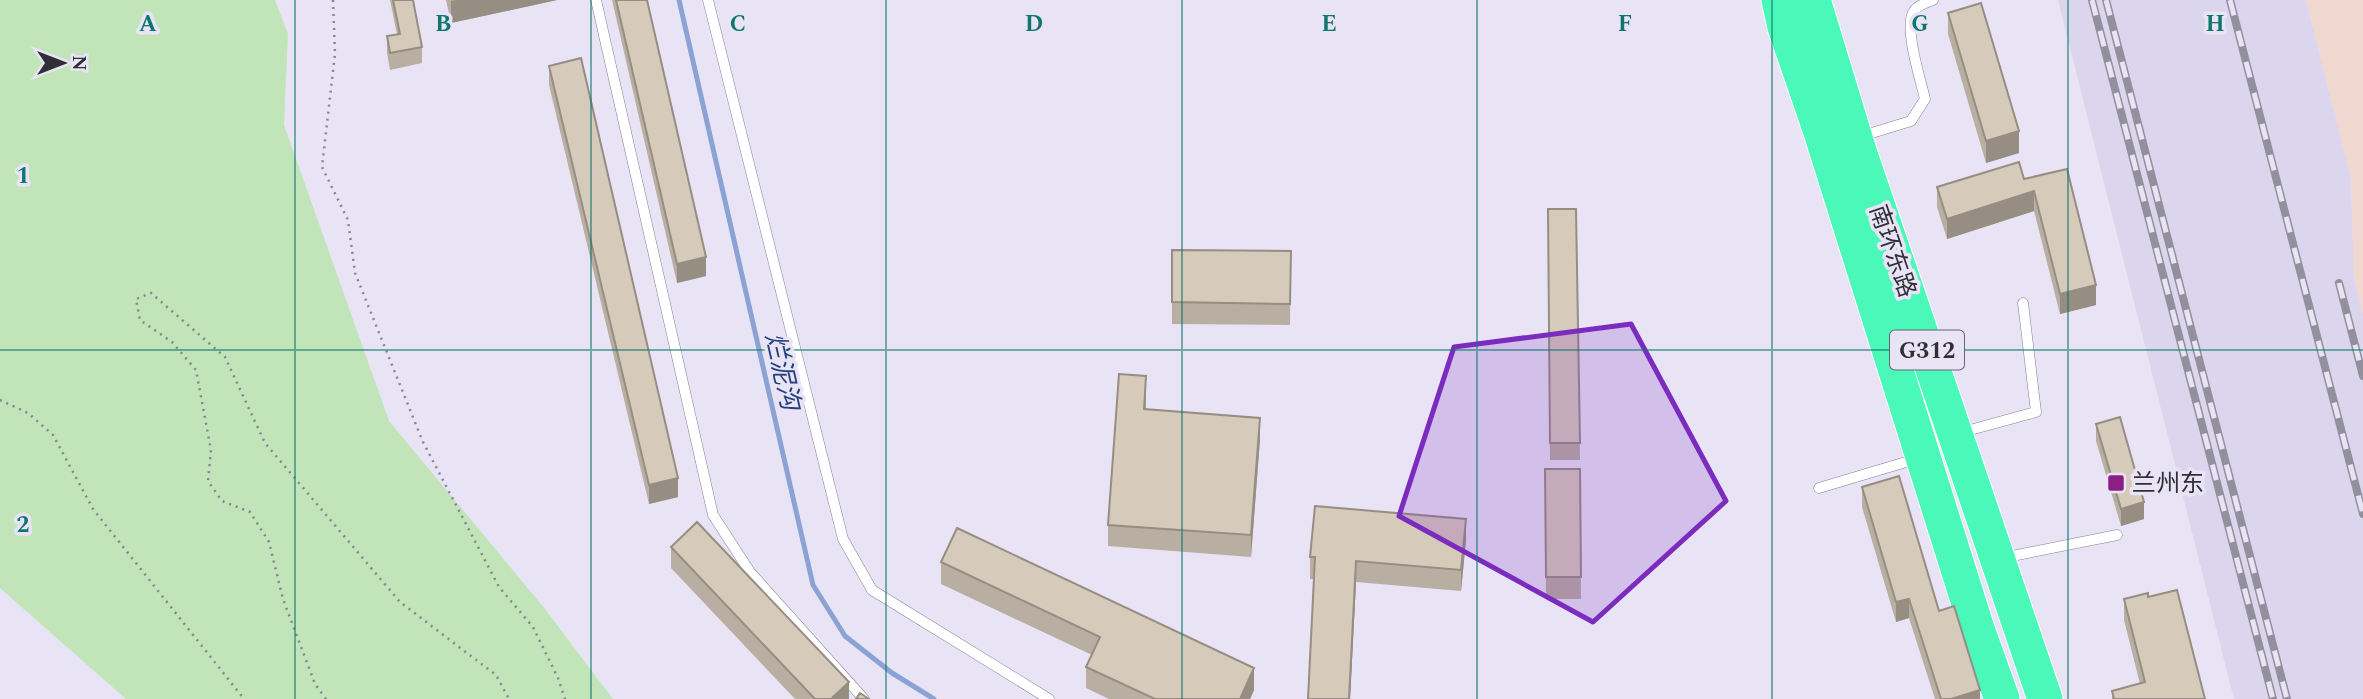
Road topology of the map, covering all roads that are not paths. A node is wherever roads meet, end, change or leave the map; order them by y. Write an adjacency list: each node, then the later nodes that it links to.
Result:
1 (596, 0): 15 (lane)
2 (708, 0): 16 (lane)
3 (1779, 0): 9 (highway, 南环东路 / G312)
4 (1813, 0): 6 (highway, 南环东路 / G312)
5 (1933, 0): 6 (lane)
6 (1855, 138): 8 (highway, 南环东路 / G312)
7 (2023, 303): 8 (lane)
8 (1955, 434): 12 (highway, 南环东路 / G312)
9 (1923, 457): 10 (lane); 14 (highway, 南环东路 / G312)
10 (1819, 488)
11 (2117, 535): 12 (lane)
12 (1998, 559): 13 (highway, 南环东路 / G312)
13 (2015, 615): 14 (highway); 18 (highway, 南环东路 / G312)
14 (1977, 629): 17 (highway, 南环东路 / G312)
15 (864, 699)
16 (1049, 699)
17 (2002, 699)
18 (2045, 699)

